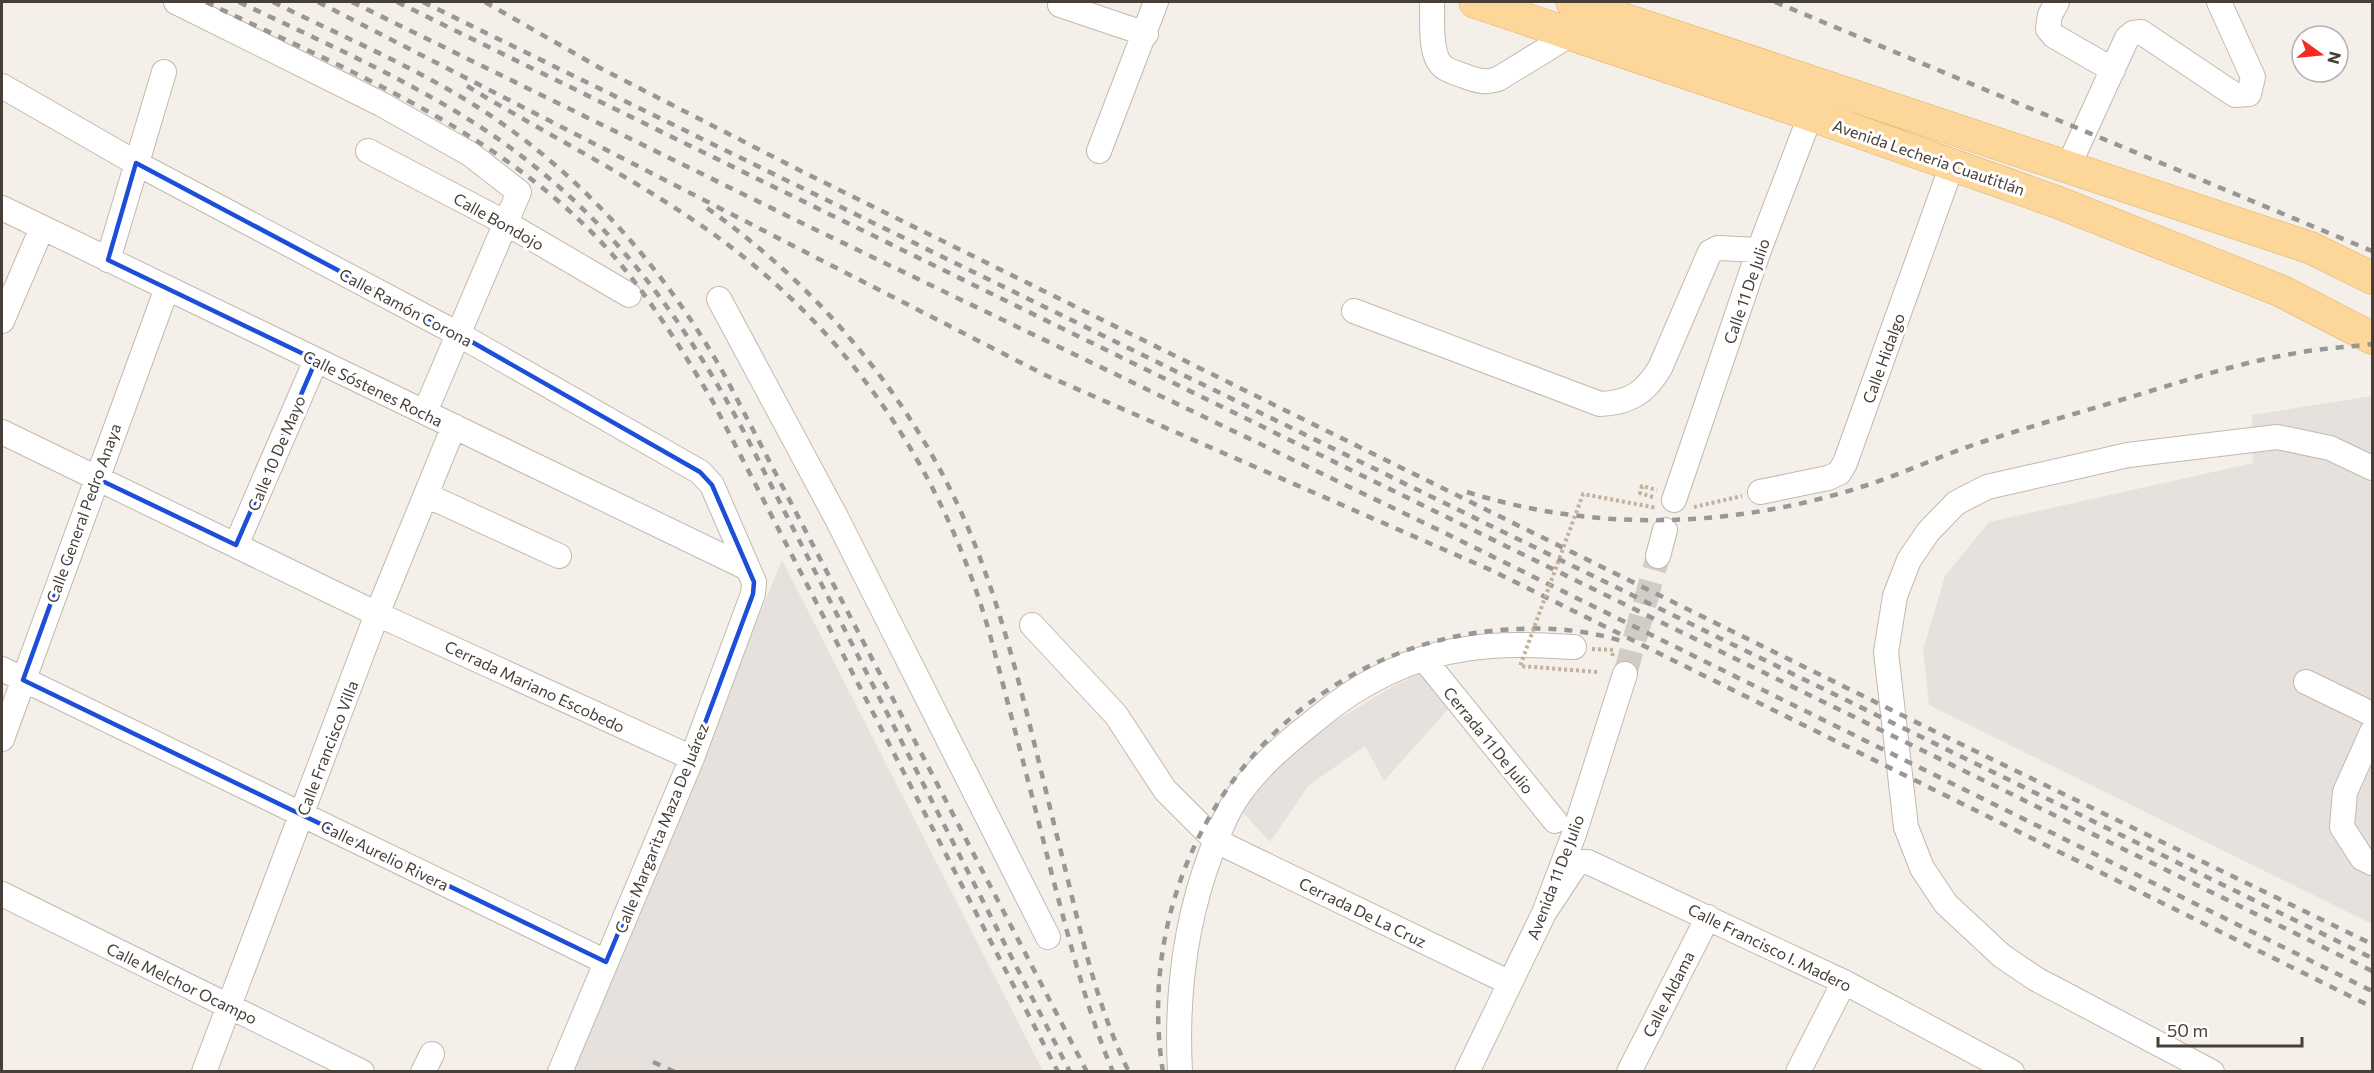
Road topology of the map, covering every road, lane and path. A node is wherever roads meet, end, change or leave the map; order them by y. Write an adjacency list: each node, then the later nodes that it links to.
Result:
1 (176, 2): 22 (street)
2 (1156, 2): 9 (street)
3 (1432, 2): 8 (street)
4 (1475, 2): 8 (main road, Avenida Lecheria Cuautitlán)
5 (2057, 2): 10 (street)
6 (2219, 2): 10 (street)
7 (1060, 5): 9 (street)
8 (1580, 11): 12 (main road, Avenida Lecheria Cuautitlán); 14 (main road, Avenida Lecheria Cuautitlán)
9 (1146, 34): 16 (street)
10 (2113, 70): 19 (street)
11 (164, 72): 17 (street)
12 (1822, 84): 14 (street, Calle 11 De Julio); 19 (main road, Avenida Lecheria Cuautitlán)
13 (2, 86): 17 (street, Calle Ramón Corona)
14 (1811, 115): 18 (main road, Avenida Lecheria Cuautitlán); 24 (street, Calle 11 De Julio)
15 (368, 151): 22 (street, Calle Bondojo)
16 (1099, 151)
17 (136, 163): 25 (street); 32 (street, Calle Ramón Corona)
18 (1952, 165): 20 (main road, Avenida Lecheria Cuautitlán); 40 (street, Calle Hidalgo)
19 (2068, 167): 20 (main road); 26 (main road, Avenida Lecheria Cuautitlán)
20 (2057, 202): 33 (main road, Avenida Lecheria Cuautitlán)
21 (2, 208): 23 (street, Calle Sóstenes Rocha)
22 (506, 223): 28 (street, Calle Bondojo); 32 (street)
23 (42, 228): 25 (street, Calle Sóstenes Rocha); 31 (street)
24 (1760, 250): 30 (street); 42 (street, Calle 11 De Julio)
25 (108, 260): 27 (street, Calle Sóstenes Rocha)
26 (2373, 278)
27 (166, 288): 34 (street, Calle Sóstenes Rocha); 39 (street, Calle General Pedro Anaya)
28 (629, 295)
29 (719, 299): 68 (street)
30 (1354, 311)
31 (2, 321)
32 (458, 334): 35 (street); 47 (street, Calle Ramón Corona)
33 (2373, 338)
34 (316, 360): 35 (street, Calle Sóstenes Rocha); 44 (street, Calle 10 De Mayo)
35 (425, 412): 36 (street, Calle Sóstenes Rocha)
36 (454, 426): 41 (street, Calle Francisco Villa); 47 (street, Calle Sóstenes Rocha)
37 (2, 432): 39 (street)
38 (2373, 468): 81 (street)
39 (96, 478): 44 (street); 55 (street, Calle General Pedro Anaya)
40 (1760, 492)
41 (426, 495): 45 (street); 48 (street, Calle Francisco Villa)
42 (1665, 504): 53 (path, bridge)
43 (1665, 530): 46 (street)
44 (236, 545): 48 (street)
45 (559, 556)
46 (1658, 556)
47 (750, 575): 60 (street, Calle Margarita Maza De Juárez)
48 (378, 614): 60 (street, Cerrada Mariano Escobedo); 61 (street, Calle Francisco Villa)
49 (1032, 625): 63 (street, Cerrada De La Cruz)
50 (1574, 647): 51 (street)
51 (1424, 659): 62 (street, Cerrada 11 De Julio); 63 (street)
52 (2, 669): 55 (street, Calle Aurelio Rivera)
53 (1597, 672)
54 (1626, 674): 66 (street, Avenida 11 De Julio)
55 (23, 680): 59 (street, Calle General Pedro Anaya); 61 (street, Calle Aurelio Rivera)
56 (2306, 682): 57 (street)
57 (2373, 714)
58 (2373, 732): 64 (street)
59 (2, 739)
60 (692, 758): 69 (street, Calle Margarita Maza De Juárez)
61 (302, 815): 69 (street, Calle Aurelio Rivera); 72 (street, Calle Francisco Villa)
62 (1555, 821)
63 (1216, 841): 71 (street, Cerrada De La Cruz); 76 (street)
64 (2373, 863)
65 (2, 894): 72 (street, Calle Melchor Ocampo)
66 (1544, 913): 67 (street, Calle Francisco I. Madero); 71 (street, Avenida 11 De Julio)
67 (1708, 917): 70 (street, Calle Francisco I. Madero); 78 (street, Calle Aldama)
68 (1048, 937)
69 (606, 962): 75 (street, Calle Margarita Maza De Juárez)
70 (1844, 982): 79 (street); 80 (street, Calle Francisco I. Madero)
71 (1509, 983): 77 (street, Avenida 11 De Julio)
72 (230, 1006): 73 (street, Calle Francisco Villa); 74 (street, Calle Melchor Ocampo)
73 (204, 1071)
74 (362, 1071)
75 (560, 1071)
76 (1180, 1071)
77 (1467, 1071)
78 (1629, 1071)
79 (1798, 1071)
80 (2012, 1071)
81 (2211, 1071)

